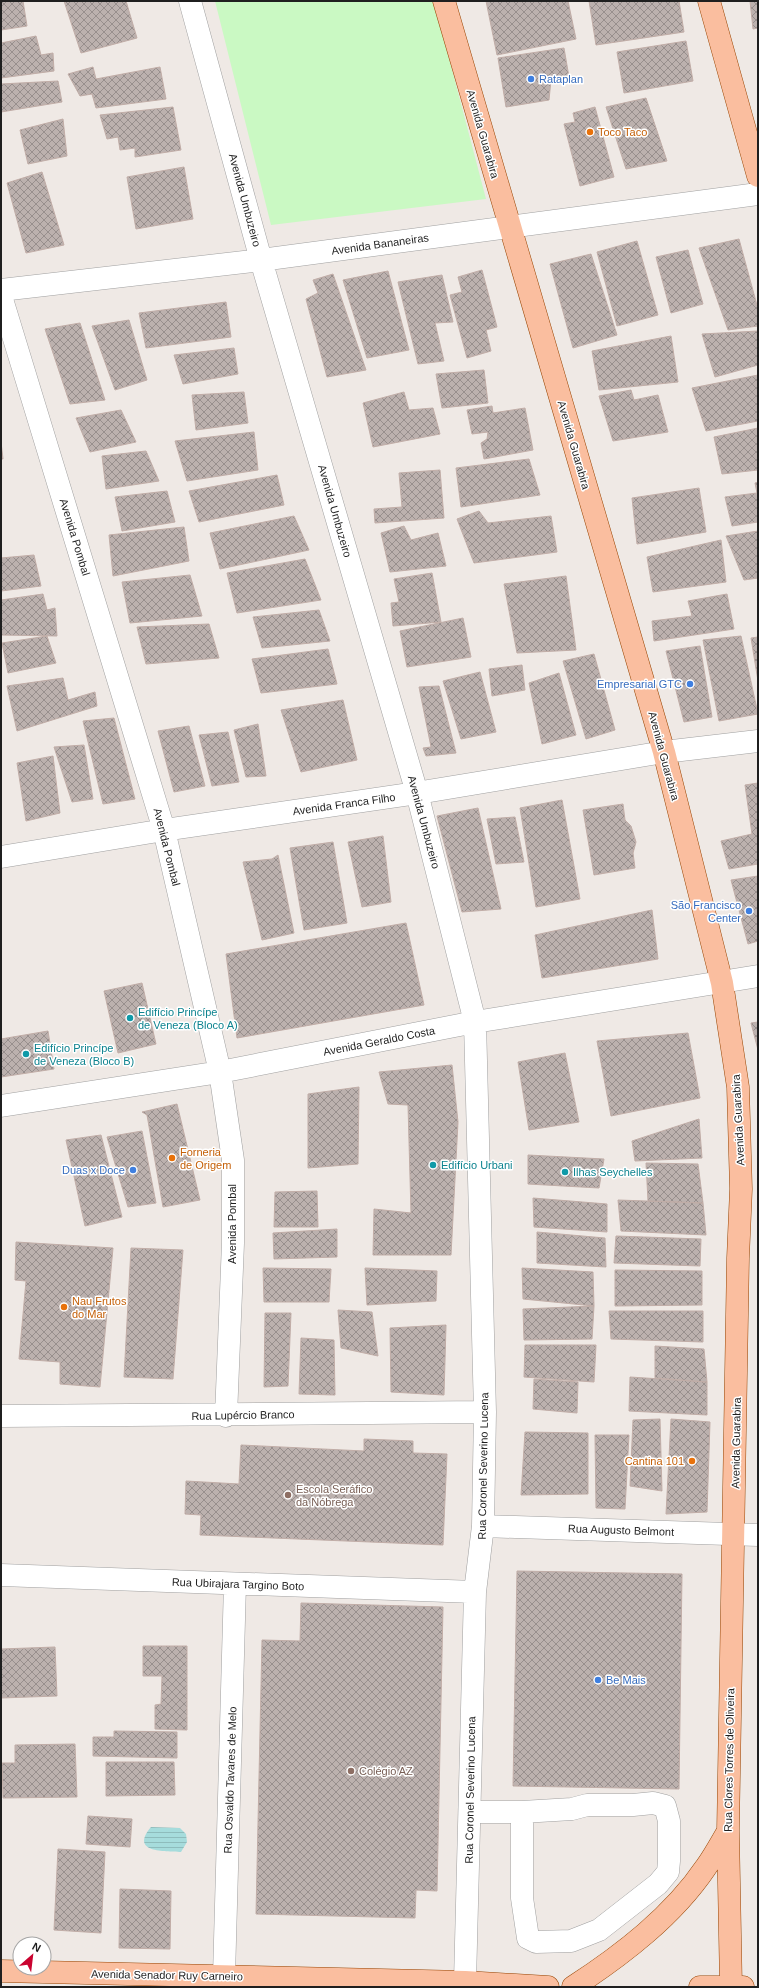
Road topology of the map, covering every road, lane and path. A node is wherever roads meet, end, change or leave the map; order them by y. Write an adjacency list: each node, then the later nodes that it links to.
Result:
1 (190, 1): 7 (street, Avenida Umbuzeiro)
2 (444, 1): 6 (main road, Avenida Guarabira)
3 (709, 1): 4 (main road)
4 (758, 176)
5 (758, 194): 6 (street, Avenida Bananeiras)
6 (510, 226): 7 (street, Avenida Bananeiras); 11 (main road, Avenida Guarabira)
7 (261, 260): 8 (street, Avenida Bananeiras); 12 (street, Avenida Umbuzeiro)
8 (1, 290)
9 (1, 296): 13 (street, Avenida Pombal)
10 (758, 741): 11 (street, Avenida Franca Filho)
11 (664, 752): 12 (street, Avenida Franca Filho); 16 (main road, Avenida Guarabira)
12 (417, 793): 13 (street, Avenida Franca Filho); 17 (street, Avenida Umbuzeiro)
13 (164, 830): 14 (street, Avenida Franca Filho); 18 (street, Avenida Pombal)
14 (1, 857)
15 (758, 976): 16 (street, Avenida Geraldo Costa)
16 (722, 983): 17 (street, Avenida Geraldo Costa); 24 (main road, Avenida Guarabira)
17 (475, 1022): 18 (street, Avenida Geraldo Costa); 20 (street, Rua Coronel Severino Lucena)
18 (220, 1072): 19 (street, Avenida Geraldo Costa); 22 (street, Avenida Pombal)
19 (1, 1106)
20 (485, 1412): 22 (street, Rua Lupércio Branco); 23 (street, Rua Coronel Severino Lucena)
21 (1, 1416): 22 (street, Rua Lupércio Branco)
22 (226, 1416)
23 (483, 1526): 24 (street, Rua Augusto Belmont); 28 (street, Rua Coronel Severino Lucena)
24 (734, 1534): 25 (street, Rua Augusto Belmont); 31 (main road, Rua Clores Torres de Oliveira)
25 (758, 1535)
26 (1, 1575): 27 (street, Rua Ubirajara Targino Boto)
27 (235, 1584): 28 (street, Rua Ubirajara Targino Boto); 33 (street, Rua Osvaldo Tavares de Melo)
28 (475, 1592): 29 (street, Rua Coronel Severino Lucena)
29 (470, 1812): 30 (street); 34 (street, Rua Coronel Severino Lucena)
30 (522, 1812): 30 (street)
31 (728, 1831): 36 (main road); 38 (main road, Rua Clores Torres de Oliveira)
32 (1, 1971): 33 (main road, Avenida Senador Ruy Carneiro)
33 (224, 1976): 34 (main road, Avenida Senador Ruy Carneiro)
34 (465, 1982): 35 (main road, Avenida Senador Ruy Carneiro)
35 (548, 1987)
36 (573, 1987)
37 (700, 1987): 38 (main road)
38 (731, 1987): 39 (main road)
39 (743, 1987)

